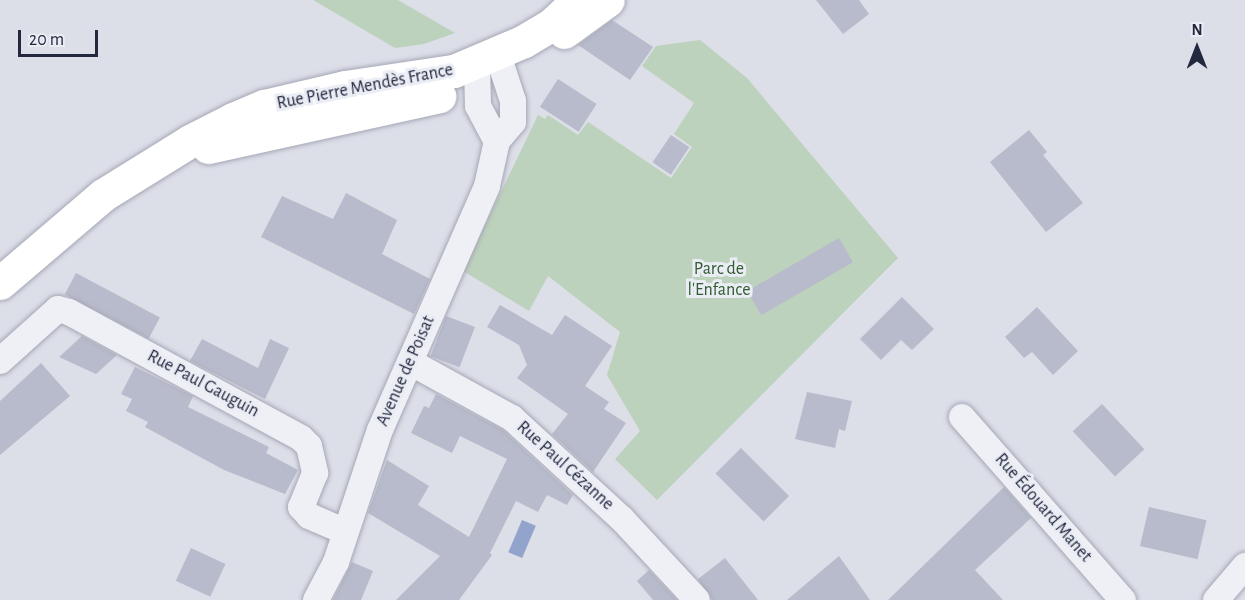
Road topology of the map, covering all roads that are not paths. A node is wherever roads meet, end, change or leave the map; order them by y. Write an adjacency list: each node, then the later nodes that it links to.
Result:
1 (578, 0): 3 (main road)
2 (608, 0): 3 (main road)
3 (489, 68): 4 (street); 4 (street, Avenue de Poisat); 5 (main road, Rue Pierre Mendès France)
4 (497, 141): 7 (street, Avenue de Poisat)
5 (0, 283)
6 (0, 361): 9 (street, Rue Paul Gauguin)
7 (410, 362): 9 (street, Avenue de Poisat); 12 (street, Rue Paul Cézanne)
8 (962, 417): 13 (street, Rue Édouard Manet)
9 (346, 532): 11 (street, Avenue de Poisat)
10 (1245, 566): 14 (street)
11 (321, 598)
12 (697, 600)
13 (1123, 600)
14 (1216, 600)

